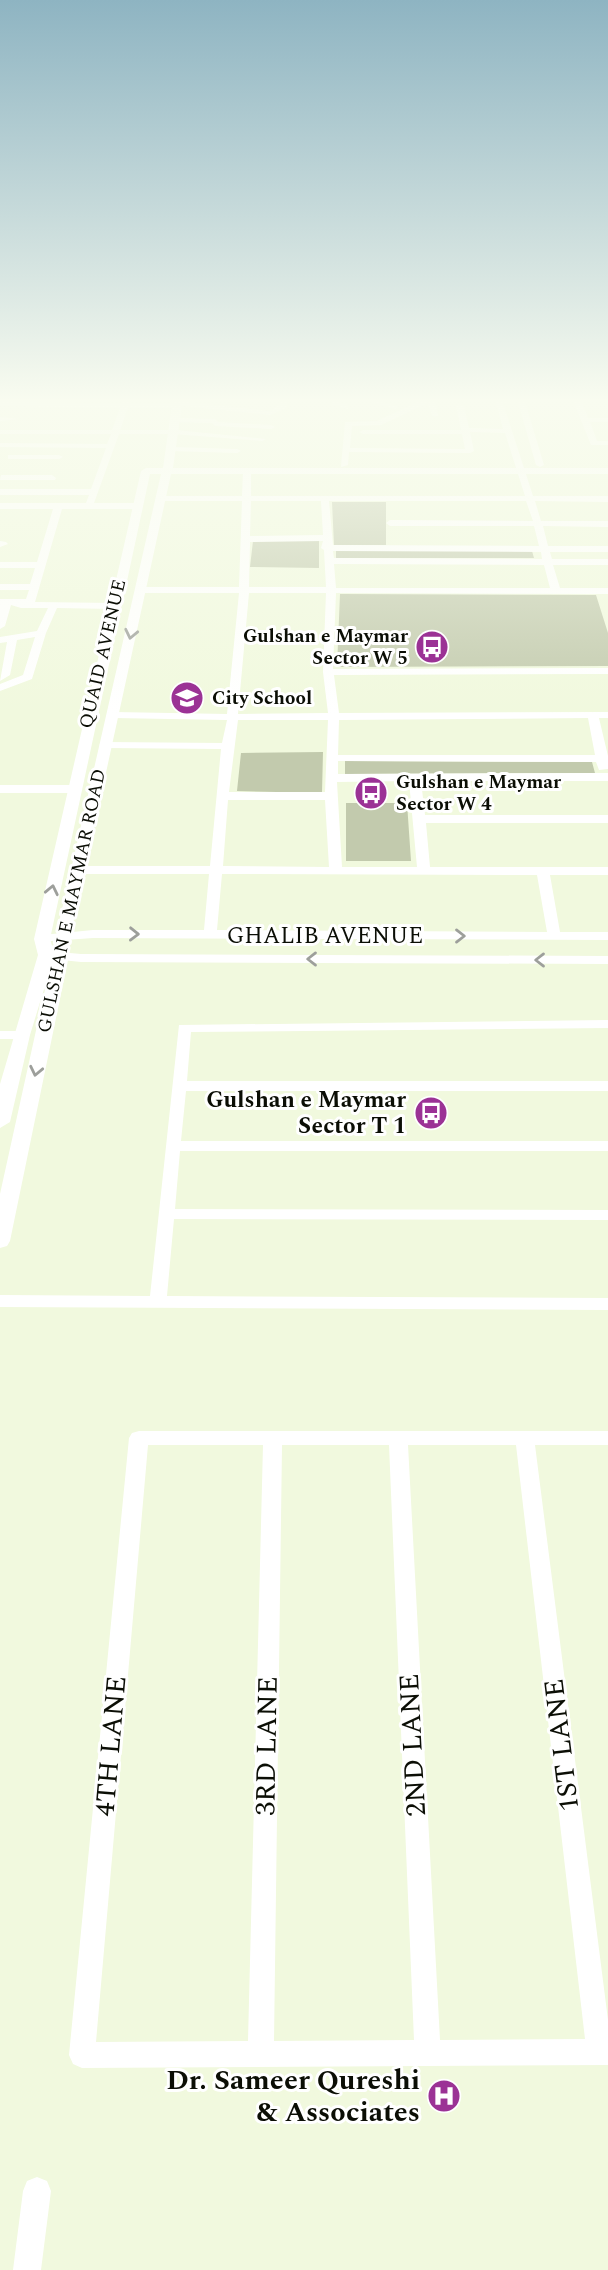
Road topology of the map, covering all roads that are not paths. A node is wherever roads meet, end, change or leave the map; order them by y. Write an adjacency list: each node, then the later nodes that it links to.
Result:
1 (90, 503): 10 (street)
2 (139, 503): 11 (main road, QUAID AVENUE)
3 (159, 503): 28 (main road, GULSHAN E MAYMAR ROAD)
4 (245, 503): 15 (street)
5 (325, 503): 16 (street)
6 (387, 503): 12 (street)
7 (530, 503): 13 (street)
8 (0, 506): 9 (street)
9 (58, 506): 10 (street); 24 (street)
10 (89, 506): 11 (street)
11 (138, 506): 35 (main road, QUAID AVENUE)
12 (390, 523): 13 (street); 17 (street)
13 (538, 524): 14 (street); 18 (street)
14 (608, 524)
15 (245, 539): 16 (street); 29 (street)
16 (327, 543): 17 (street); 20 (street)
17 (390, 549): 18 (street)
18 (544, 549): 19 (street); 21 (street)
19 (608, 549)
20 (329, 561): 21 (street); 30 (street)
21 (546, 561): 22 (street); 27 (street)
22 (608, 562)
23 (0, 565): 24 (street)
24 (41, 565): 26 (street)
25 (0, 587): 26 (street)
26 (35, 587): 32 (street)
27 (555, 589): 30 (street); 31 (street)
28 (140, 590): 29 (street); 44 (main road, GULSHAN E MAYMAR ROAD, one-way to 44)
29 (244, 590): 30 (street); 47 (street)
30 (331, 590): 41 (street)
31 (607, 590): 33 (street)
32 (2, 604): 34 (street); 36 (street)
33 (608, 604)
34 (54, 605): 35 (street); 37 (street)
35 (114, 606): 57 (main road, QUAID AVENUE)
36 (0, 626)
37 (41, 633): 38 (street); 43 (street)
38 (13, 636): 39 (street); 42 (street)
39 (0, 640)
40 (608, 671): 41 (street)
41 (328, 672): 48 (street)
42 (0, 678)
43 (0, 688)
44 (114, 715): 47 (street); 49 (main road, GULSHAN E MAYMAR ROAD)
45 (593, 715): 46 (street); 48 (street); 52 (street)
46 (608, 715)
47 (233, 717): 48 (street); 50 (street)
48 (334, 717): 51 (street)
49 (105, 745): 50 (street); 64 (main road, GULSHAN E MAYMAR ROAD)
50 (227, 746): 58 (street)
51 (334, 758): 52 (street); 53 (street)
52 (604, 759): 55 (street)
53 (332, 778): 54 (street); 59 (street)
54 (415, 779): 55 (street); 60 (street)
55 (607, 780)
56 (0, 789): 57 (street)
57 (73, 789): 72 (main road, QUAID AVENUE, one-way to 57)
58 (224, 796): 59 (street); 62 (street)
59 (331, 796): 63 (street)
60 (420, 819): 61 (street); 65 (street)
61 (608, 819)
62 (217, 869): 63 (street); 64 (street); 68 (street)
63 (336, 869): 65 (street)
64 (78, 870): 71 (main road, GULSHAN E MAYMAR ROAD)
65 (424, 870): 66 (street)
66 (543, 870): 67 (street); 69 (street)
67 (608, 871)
68 (210, 936): 69 (street, GHALIB AVENUE, one-way to 69); 71 (street, GHALIB AVENUE, one-way to 68)
69 (554, 936): 70 (street, GHALIB AVENUE)
70 (608, 936)
71 (62, 938): 72 (street, GHALIB AVENUE); 73 (main road, GULSHAN E MAYMAR ROAD)
72 (42, 939): 73 (main road, QUAID AVENUE)
73 (54, 955): 74 (street, GHALIB AVENUE, one-way to 73); 78 (main road); 86 (main road, GULSHAN E MAYMAR ROAD, one-way to 86)
74 (608, 960)
75 (608, 1024): 76 (street)
76 (184, 1028): 79 (street)
77 (0, 1035): 78 (street)
78 (21, 1035): 81 (main road)
79 (178, 1086): 80 (street); 82 (street)
80 (608, 1086)
81 (0, 1122)
82 (173, 1146): 83 (street); 84 (street)
83 (608, 1146)
84 (166, 1214): 85 (street); 88 (street)
85 (608, 1215)
86 (0, 1241)
87 (0, 1301): 88 (street)
88 (158, 1303): 89 (street)
89 (608, 1304)
90 (273, 1438): 91 (street); 96 (street, 3RD LANE); 96 (street, 4TH LANE)
91 (397, 1438): 92 (street); 94 (street, 2ND LANE)
92 (525, 1438): 93 (street); 95 (street, 1ST LANE)
93 (608, 1438)
94 (428, 2052): 95 (street); 96 (street)
95 (603, 2052)
96 (261, 2053)
97 (37, 2191): 98 (street)
98 (27, 2270)

